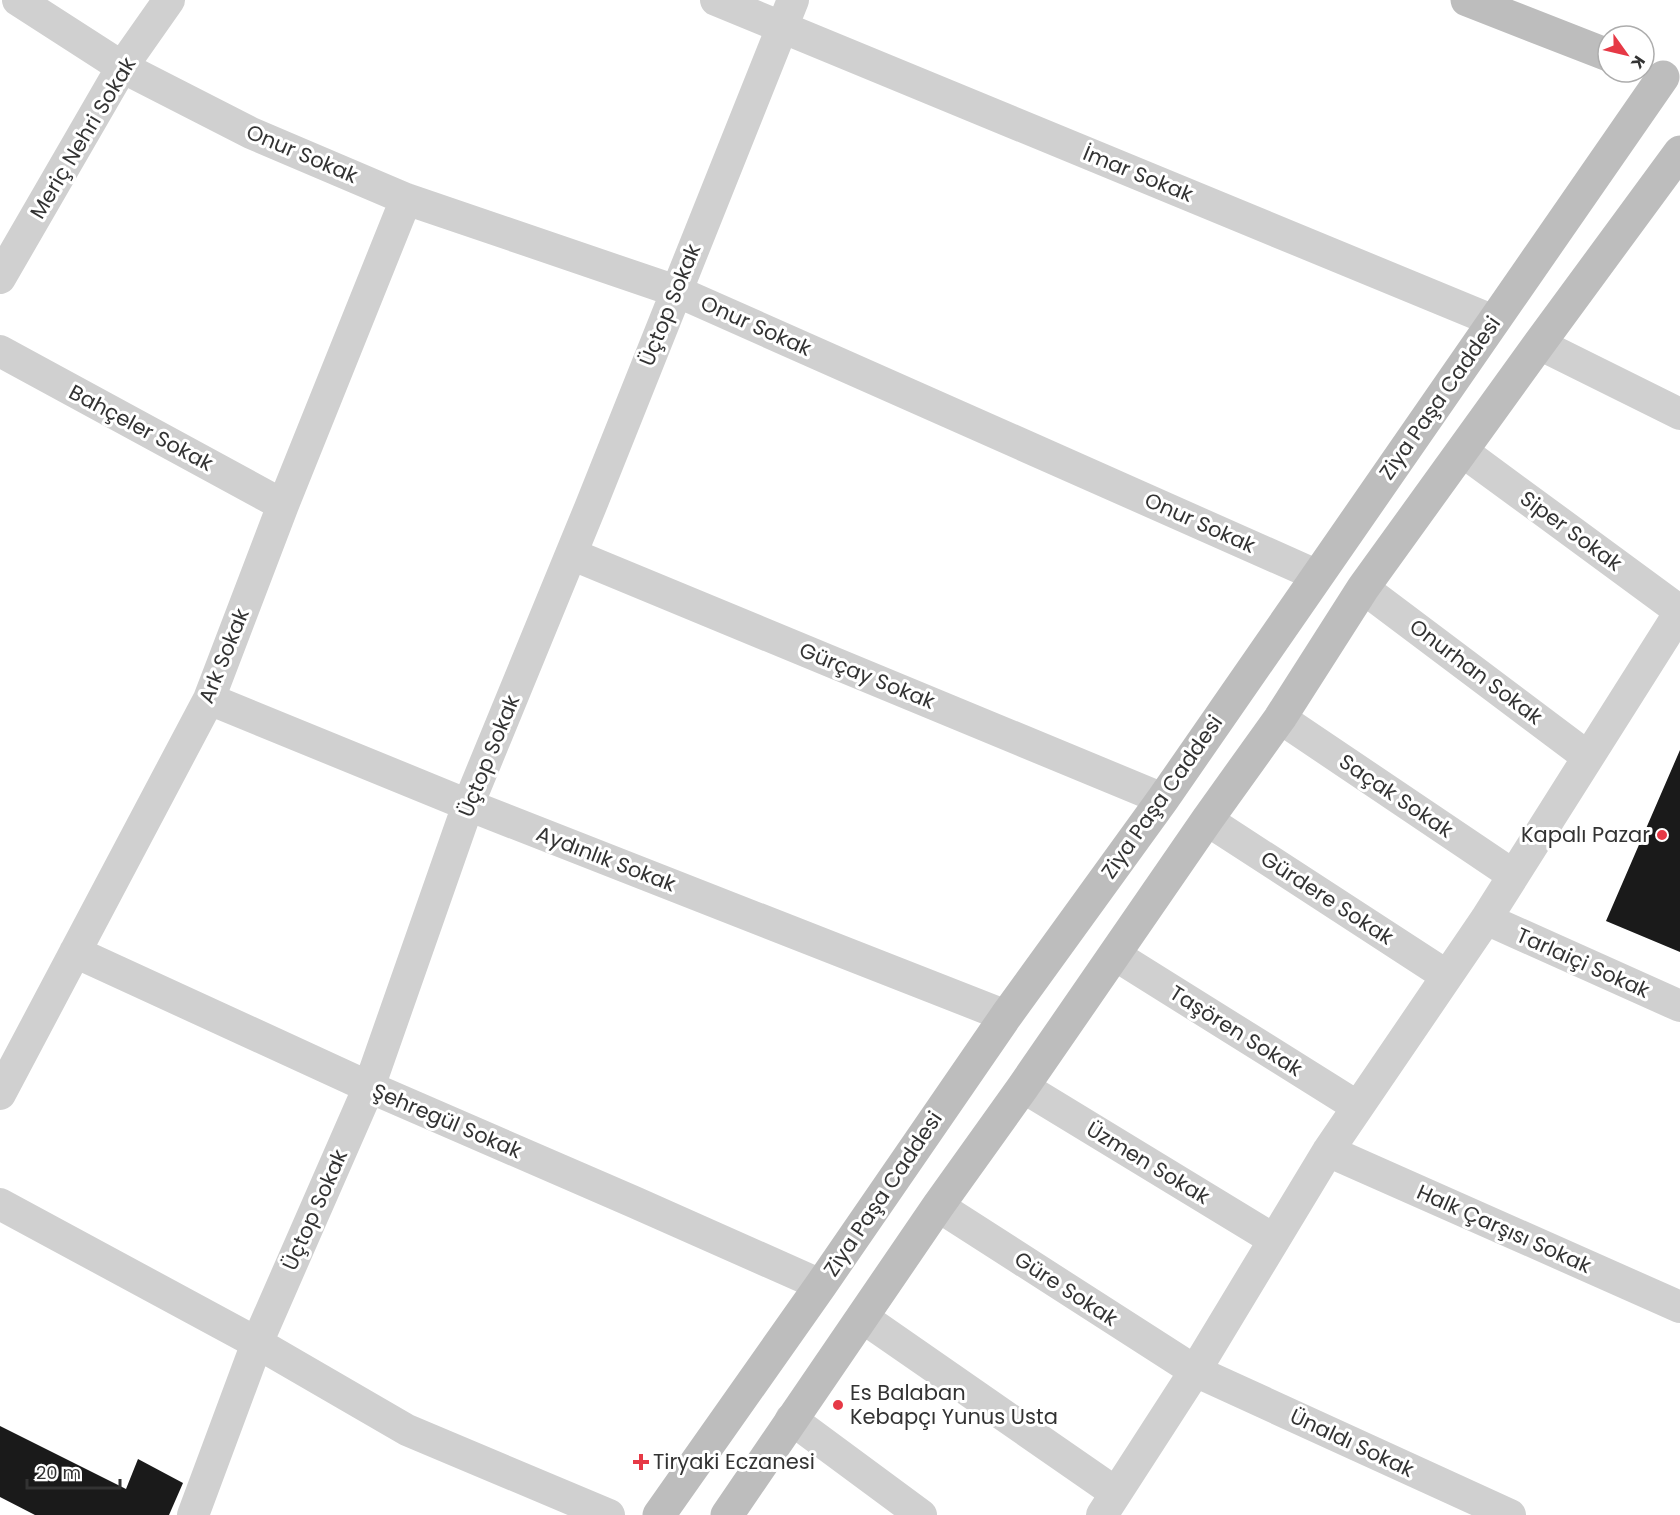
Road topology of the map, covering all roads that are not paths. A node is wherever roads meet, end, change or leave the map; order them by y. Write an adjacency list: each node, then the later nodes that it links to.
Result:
1 (18, 0): 7 (street, Onur Sokak)
2 (169, 0): 7 (street, Meriç Nehri Sokak)
3 (716, 0): 5 (street, İmar Sokak)
4 (1467, 0): 6 (main road)
5 (788, 13): 12 (street, Üçtop Sokak); 13 (street, İmar Sokak)
6 (1596, 50)
7 (122, 67): 10 (street, Onur Sokak); 11 (street, Meriç Nehri Sokak)
8 (1662, 75): 13 (main road, Ziya Paşa Caddesi)
9 (1680, 152): 14 (main road)
10 (406, 199): 12 (street, Onur Sokak); 18 (street, Ark Sokak)
11 (0, 278)
12 (676, 291): 19 (street, Üçtop Sokak); 20 (street, Onur Sokak)
13 (1494, 321): 20 (main road, Ziya Paşa Caddesi)
14 (1539, 344): 16 (street); 17 (main road)
15 (0, 351): 18 (street, Bahçeler Sokak)
16 (1680, 414)
17 (1462, 451): 21 (main road); 22 (street, Siper Sokak)
18 (283, 505): 23 (street, Ark Sokak)
19 (571, 554): 26 (street, Gürçay Sokak); 27 (street, Üçtop Sokak)
20 (1316, 575): 26 (main road, Ziya Paşa Caddesi)
21 (1363, 588): 24 (main road); 25 (street, Onurhan Sokak)
22 (1680, 611): 25 (street)
23 (209, 699): 27 (street, Aydınlık Sokak); 31 (street, Ark Sokak)
24 (1280, 718): 28 (main road); 29 (street, Saçak Sokak)
25 (1588, 757): 29 (street)
26 (1162, 799): 35 (main road, Ziya Paşa Caddesi)
27 (468, 805): 35 (street, Aydınlık Sokak); 36 (street, Üçtop Sokak)
28 (1207, 820): 32 (main road); 33 (street, Gürdere Sokak)
29 (1513, 875): 30 (street)
30 (1486, 919): 33 (street); 34 (street, Tarlaiçi Sokak)
31 (75, 952): 36 (street, Şehregül Sokak); 38 (street, Ark Sokak)
32 (1114, 955): 37 (main road); 39 (street, Taşören Sokak)
33 (1447, 976): 39 (street)
34 (1680, 1006)
35 (1006, 1016): 44 (main road, Ziya Paşa Caddesi)
36 (369, 1087): 44 (street, Şehregül Sokak); 47 (street, Üçtop Sokak)
37 (1023, 1087): 42 (main road); 43 (street, Üzmen Sokak)
38 (0, 1094)
39 (1358, 1107): 40 (street)
40 (1328, 1151): 43 (street); 45 (street, Halk Çarşısı Sokak)
41 (0, 1204): 47 (street)
42 (938, 1206): 46 (main road); 48 (street, Güre Sokak)
43 (1273, 1239): 48 (street)
44 (821, 1285): 54 (main road, Ziya Paşa Caddesi)
45 (1680, 1307)
46 (862, 1317): 49 (main road); 50 (street)
47 (257, 1343): 52 (street, Üçtop Sokak); 53 (street)
48 (1195, 1371): 50 (street); 56 (street, Ünaldı Sokak)
49 (791, 1419): 51 (street); 55 (main road)
50 (1109, 1504)
51 (910, 1512)
52 (193, 1515)
53 (609, 1515)
54 (659, 1515)
55 (727, 1515)
56 (1510, 1515)

